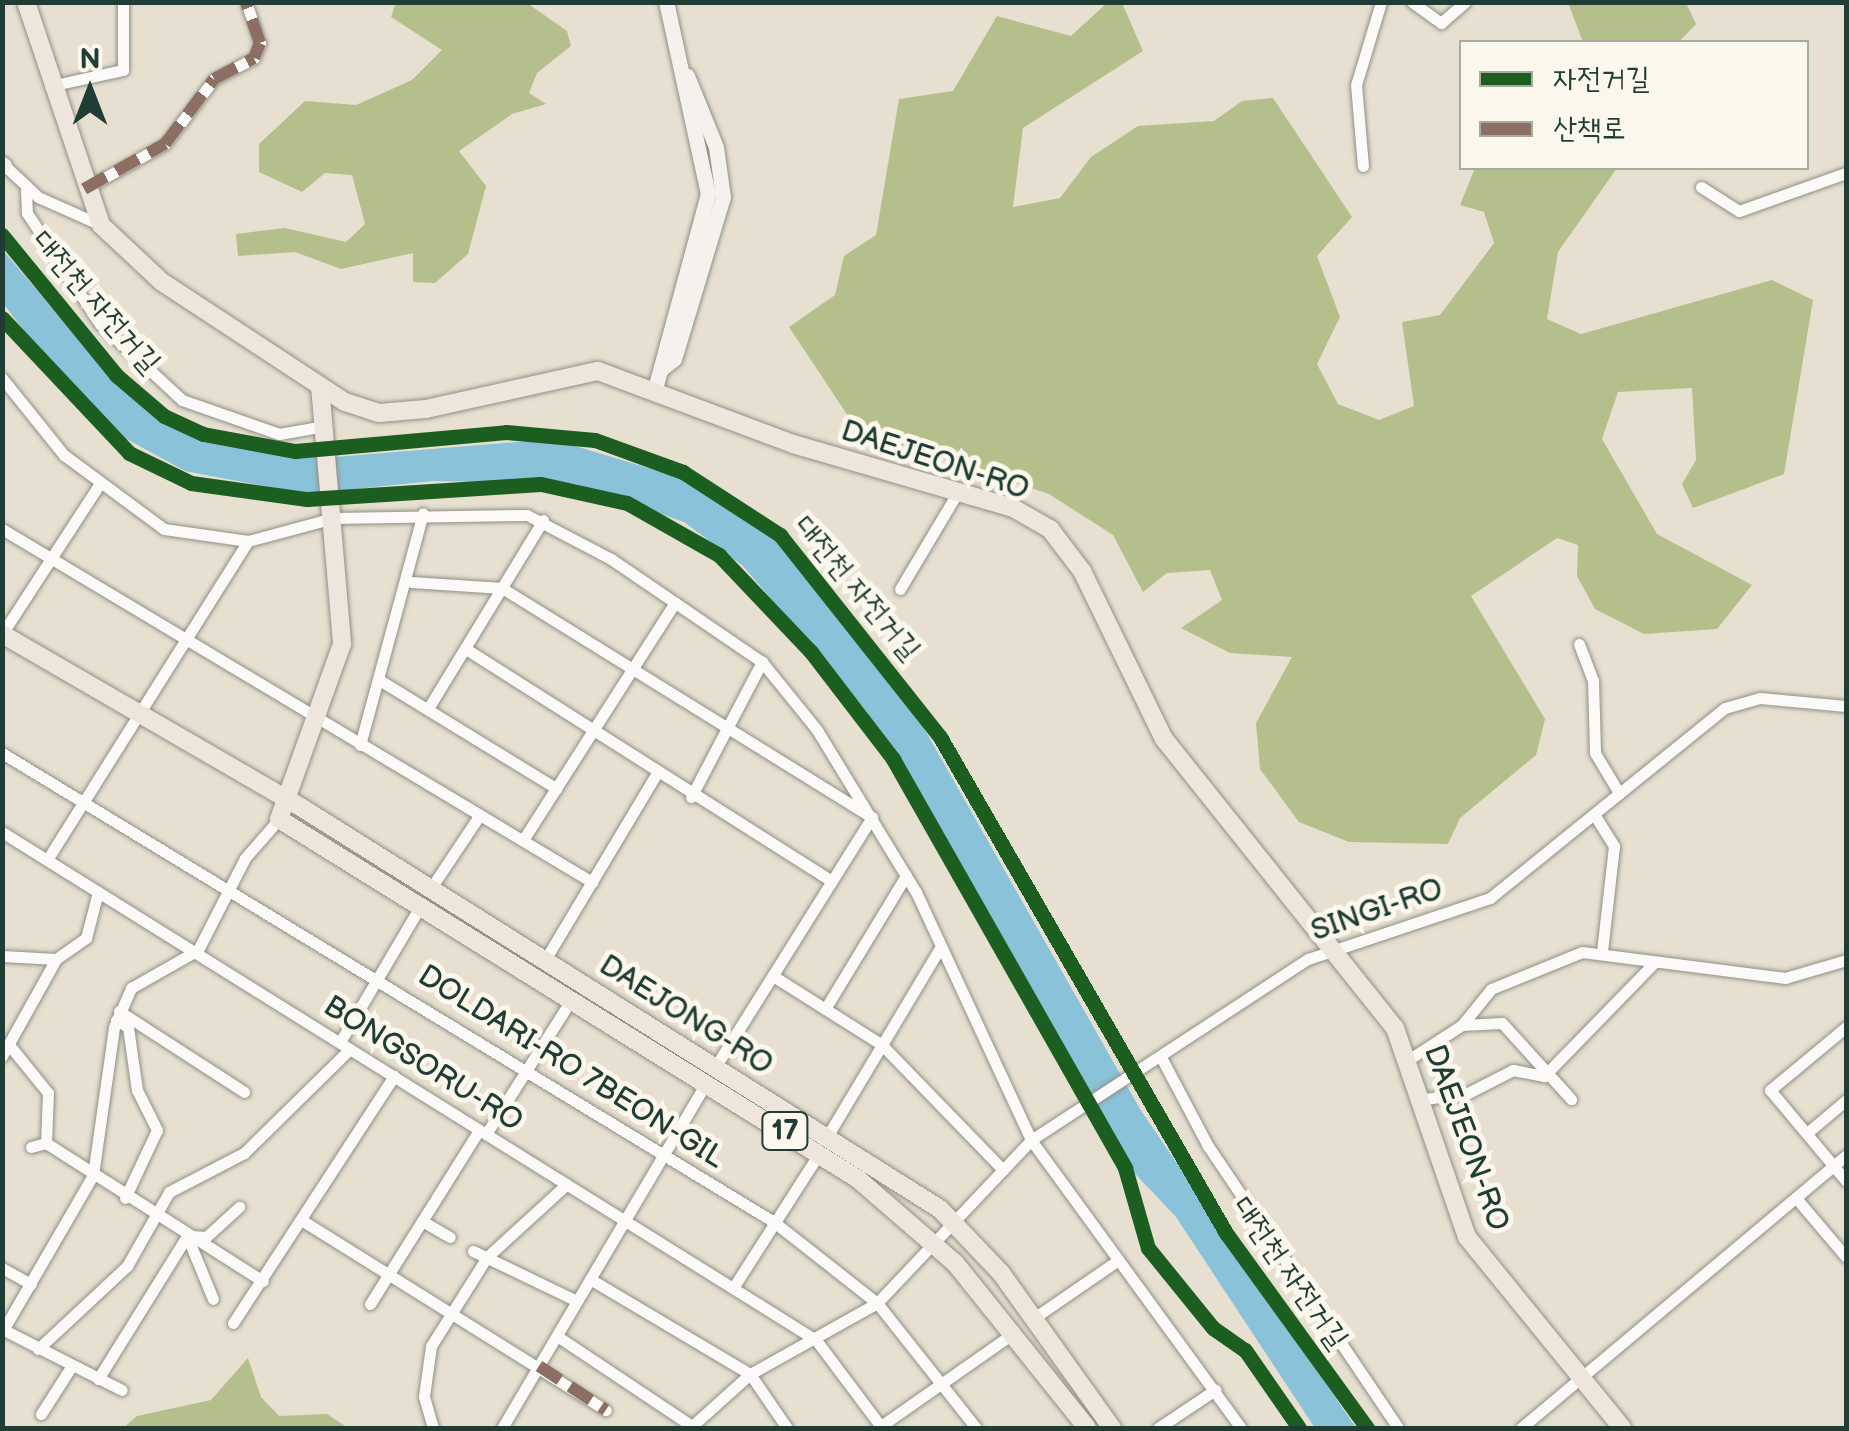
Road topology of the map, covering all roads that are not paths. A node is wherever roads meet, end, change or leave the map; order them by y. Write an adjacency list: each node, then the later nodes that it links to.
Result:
1 (26, 2): 8 (main road, DAEJEON-RO)
2 (123, 2): 8 (street)
3 (246, 2): 14 (street)
4 (666, 2): 16 (main road)
5 (1381, 2): 10 (street)
6 (1412, 2): 7 (street)
7 (1464, 2)
8 (50, 86): 14 (main road, DAEJEON-RO)
9 (3, 164): 13 (street)
10 (1363, 166)
11 (1846, 174): 12 (street)
12 (1701, 187)
13 (26, 188): 15 (street); 19 (street)
14 (84, 189): 15 (main road, DAEJEON-RO)
15 (101, 225): 18 (main road, DAEJEON-RO)
16 (658, 377): 18 (main road, DAEJEON-RO); 21 (main road, DAEJEON-RO)
17 (3, 379): 20 (street)
18 (320, 386): 19 (main road)
19 (318, 432): 22 (main road)
20 (98, 486): 26 (street); 27 (street, DAEJONG-RO)
21 (959, 490): 30 (street); 67 (main road, DAEJEON-RO)
22 (332, 512): 23 (street); 26 (street); 41 (main road)
23 (423, 513): 24 (street); 28 (street)
24 (543, 520): 29 (street); 31 (street)
25 (2, 529): 27 (street)
26 (248, 541): 33 (street)
27 (52, 559): 32 (street, DAEJONG-RO); 33 (street)
28 (411, 582): 29 (street); 38 (street)
29 (502, 588): 35 (street); 37 (street)
30 (900, 589)
31 (675, 602): 36 (street); 37 (street)
32 (2, 634): 42 (main road, DAEJONG-RO)
33 (188, 642): 41 (street); 42 (street)
34 (1579, 644): 49 (street)
35 (466, 649): 40 (street); 44 (street)
36 (762, 662): 43 (street); 55 (street)
37 (632, 670): 43 (street); 44 (street)
38 (381, 680): 40 (street); 45 (street)
39 (1846, 706): 49 (street, SINGI-RO)
40 (429, 707): 48 (street)
41 (314, 716): 45 (street); 52 (main road)
42 (141, 718): 51 (street); 52 (main road, DAEJONG-RO)
43 (731, 730): 50 (street); 55 (street)
44 (592, 735): 47 (street); 48 (street)
45 (360, 745): 54 (street)
46 (2, 753): 51 (street, DOLDARI-RO 7BEON-GIL)
47 (655, 776): 50 (street); 61 (street)
48 (557, 789): 57 (street)
49 (1619, 793): 53 (street, SINGI-RO)
50 (691, 797): 60 (street)
51 (86, 801): 58 (street); 62 (street, DOLDARI-RO 7BEON-GIL)
52 (280, 812): 62 (street); 63 (main road, DAEJONG-RO / 17); 65 (main road, DAEJONG-RO / 17)
53 (1594, 814): 67 (street, SINGI-RO); 69 (street)
54 (479, 816): 57 (street); 63 (street)
55 (872, 817): 59 (street); 60 (street)
56 (2, 832): 58 (street, BONGSORU-RO)
57 (523, 840): 61 (street)
58 (48, 860): 64 (street, BONGSORU-RO)
59 (906, 876): 66 (street); 78 (street)
60 (832, 881): 75 (street)
61 (592, 882): 72 (street)
62 (230, 884): 68 (street); 76 (street, DOLDARI-RO 7BEON-GIL)
63 (432, 888): 72 (main road, DAEJONG-RO / 17)
64 (98, 892): 68 (street, BONGSORU-RO); 71 (street)
65 (421, 906): 76 (street); 77 (main road, DAEJONG-RO / 17)
66 (941, 946): 82 (street); 98 (street)
67 (1332, 946): 85 (main road, DAEJEON-RO); 86 (street, SINGI-RO)
68 (198, 950): 79 (street); 83 (street, BONGSORU-RO)
69 (1602, 951): 73 (street); 80 (street)
70 (2, 956): 71 (street)
71 (56, 959): 84 (street)
72 (545, 960): 87 (main road, DAEJONG-RO / 17)
73 (1652, 964): 74 (street); 90 (street)
74 (1845, 964)
75 (772, 976): 78 (street); 87 (street)
76 (379, 977): 83 (street); 88 (street, DOLDARI-RO 7BEON-GIL)
77 (571, 1000): 88 (street); 91 (main road, DAEJONG-RO / 17)
78 (825, 1009): 82 (street)
79 (118, 1016): 92 (street); 106 (street); 109 (street)
80 (1462, 1024): 85 (street); 90 (street)
81 (1846, 1027): 97 (street)
82 (882, 1045): 100 (street); 105 (street)
83 (344, 1046): 89 (street, BONGSORU-RO); 112 (street)
84 (6, 1051): 99 (street)
85 (1411, 1058): 93 (main road, DAEJEON-RO)
86 (1163, 1061): 98 (street, SINGI-RO); 163 (street)
87 (716, 1066): 100 (main road, DAEJONG-RO / 17)
88 (531, 1071): 96 (street); 102 (street, DOLDARI-RO 7BEON-GIL)
89 (394, 1076): 96 (street, BONGSORU-RO); 113 (street)
90 (1544, 1076): 93 (street); 94 (street)
91 (706, 1083): 100 (main road, DAEJONG-RO / 17); 102 (street)
92 (244, 1092)
93 (1425, 1099): 148 (main road, DAEJEON-RO)
94 (1571, 1099)
95 (1846, 1100): 97 (street)
96 (483, 1132): 108 (street, BONGSORU-RO); 114 (street)
97 (1807, 1133): 104 (street)
98 (1037, 1136): 105 (street, SINGI-RO); 124 (street)
99 (46, 1143): 101 (street); 106 (street)
100 (824, 1143): 116 (main road, DAEJONG-RO / 17); 117 (street); 120 (main road, DAEJONG-RO / 17)
101 (30, 1147)
102 (664, 1154): 115 (street); 117 (street, DOLDARI-RO 7BEON-GIL)
103 (1846, 1155): 104 (street)
104 (1834, 1166): 107 (street); 110 (street)
105 (1003, 1170): 116 (street, SINGI-RO)
106 (94, 1176): 109 (street); 129 (street)
107 (1846, 1181)
108 (567, 1184): 115 (street, BONGSORU-RO); 123 (street)
109 (125, 1198): 112 (street)
110 (1796, 1198): 122 (street); 148 (street)
111 (239, 1207): 118 (street)
112 (158, 1219): 118 (street); 142 (street)
113 (303, 1220): 126 (street); 128 (street)
114 (422, 1220): 119 (street); 126 (street)
115 (625, 1220): 127 (street); 130 (street, BONGSORU-RO)
116 (952, 1221): 120 (street, SINGI-RO); 136 (main road, DAEJONG-RO / 17)
117 (774, 1222): 130 (street); 133 (street, DOLDARI-RO 7BEON-GIL)
118 (187, 1236): 128 (street); 131 (street); 146 (street)
119 (450, 1238)
120 (934, 1242): 133 (street, SINGI-RO); 139 (main road, DAEJONG-RO / 17)
121 (473, 1251): 123 (street)
122 (1846, 1257)
123 (487, 1258): 132 (street); 135 (street)
124 (1117, 1261): 136 (street); 150 (street)
125 (2, 1268): 129 (street)
126 (388, 1275): 134 (street); 135 (street)
127 (590, 1279): 132 (street); 145 (street)
128 (264, 1282): 137 (street)
129 (31, 1284): 138 (street)
130 (733, 1288): 141 (street, BONGSORU-RO)
131 (213, 1299)
132 (578, 1301): 140 (street)
133 (877, 1303): 141 (street, SINGI-RO); 147 (street, DOLDARI-RO 7BEON-GIL)
134 (370, 1304)
135 (448, 1316): 143 (street); 153 (street)
136 (1034, 1318): 160 (main road, DAEJONG-RO / 17)
137 (233, 1324)
138 (3, 1331): 142 (street)
139 (1015, 1332): 147 (street); 159 (main road, DAEJONG-RO / 17)
140 (556, 1336): 143 (street); 155 (street)
141 (816, 1340): 145 (street, SINGI-RO); 157 (street)
142 (38, 1349): 144 (street)
143 (539, 1366): 151 (street); 154 (street)
144 (71, 1367): 146 (street); 152 (street)
145 (750, 1374): 155 (street, SINGI-RO); 156 (street)
146 (98, 1379): 149 (street)
147 (946, 1380): 157 (street); 158 (street, DOLDARI-RO 7BEON-GIL)
148 (1582, 1380): 164 (street); 165 (main road, DAEJEON-RO)
149 (122, 1390)
150 (1215, 1390): 161 (street); 162 (street)
151 (606, 1410)
152 (41, 1414)
153 (433, 1428)
154 (502, 1428)
155 (693, 1428)
156 (787, 1428)
157 (880, 1428)
158 (976, 1428)
159 (1087, 1428)
160 (1112, 1428)
161 (1158, 1428)
162 (1241, 1428)
163 (1398, 1428)
164 (1521, 1428)
165 (1622, 1428)

